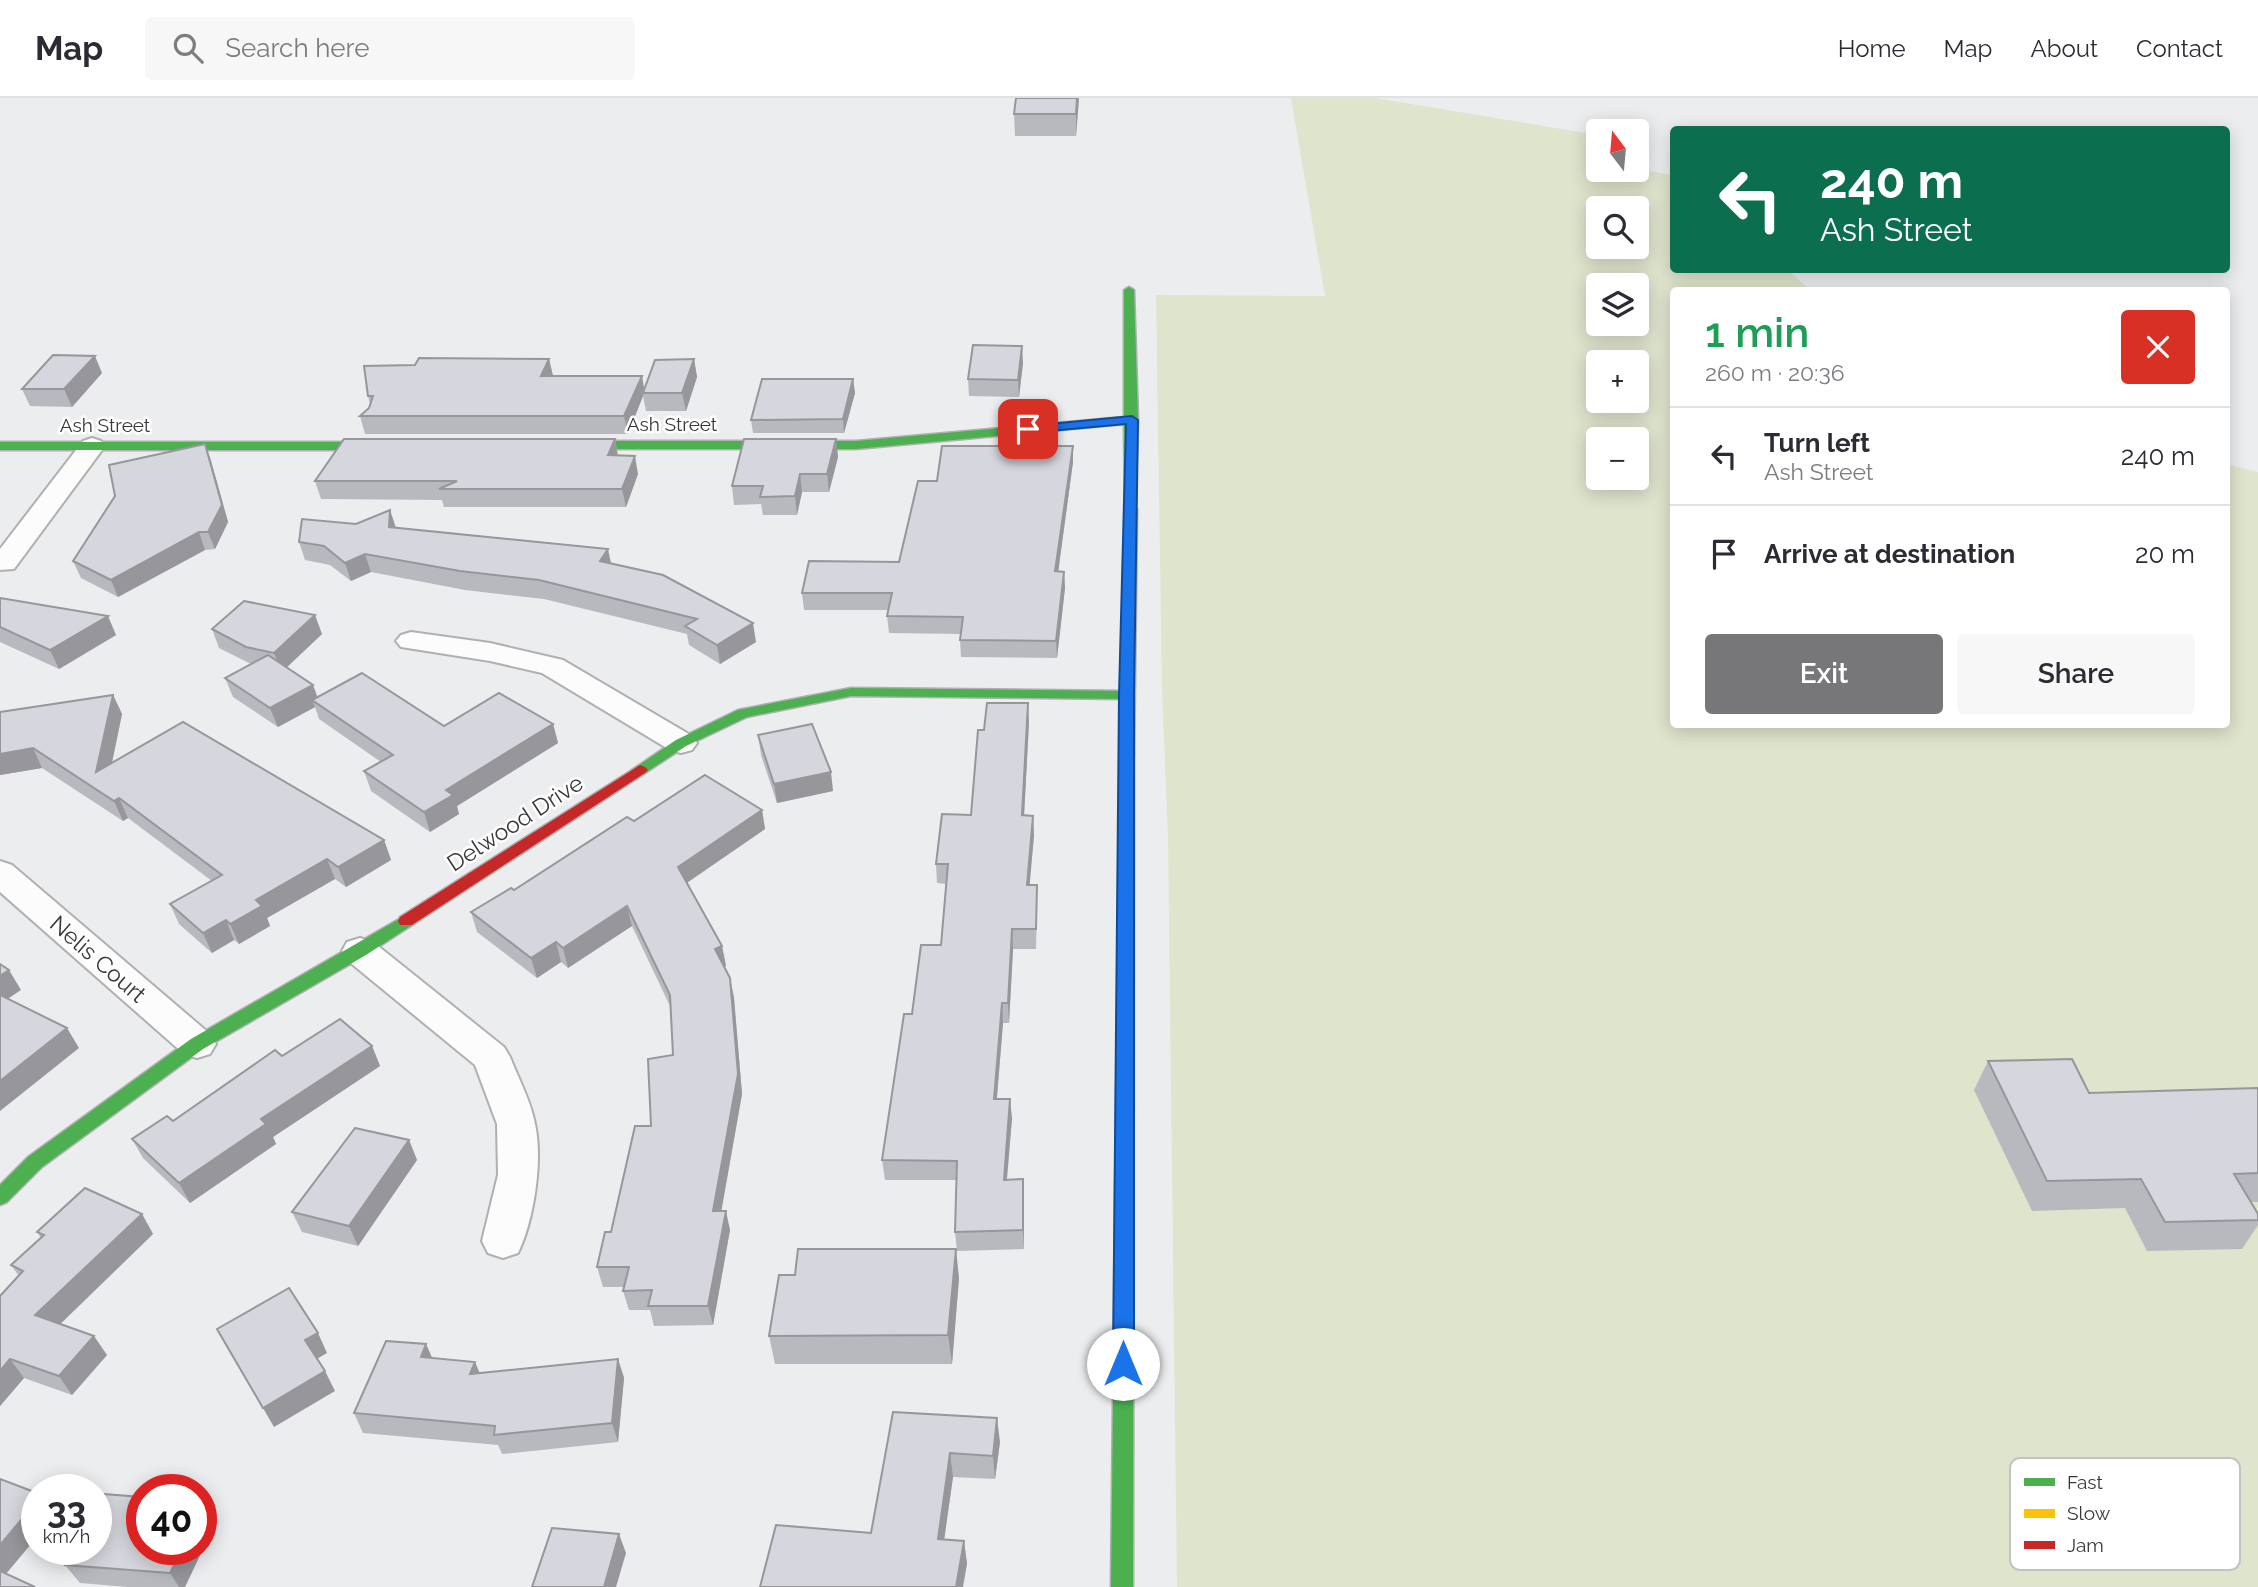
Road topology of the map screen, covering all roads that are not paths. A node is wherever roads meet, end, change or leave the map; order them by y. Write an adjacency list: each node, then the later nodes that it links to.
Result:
1 (1129, 290): 2 (street)
2 (1132, 420): 6 (street, Ash Street); 9 (street)
3 (0, 446): 4 (street, Ash Street)
4 (92, 446): 5 (street, Ash Street); 7 (street)
5 (412, 446)
6 (550, 446)
7 (4, 563)
8 (411, 641): 10 (street)
9 (1126, 695): 10 (street, Delwood Drive); 16 (street)
10 (681, 743): 12 (street, Delwood Drive)
11 (0, 873): 13 (street, Nelis Court)
12 (359, 951): 13 (street, Delwood Drive); 15 (street)
13 (197, 1044): 14 (street, Delwood Drive)
14 (0, 1197)
15 (503, 1241)
16 (1122, 1587)

